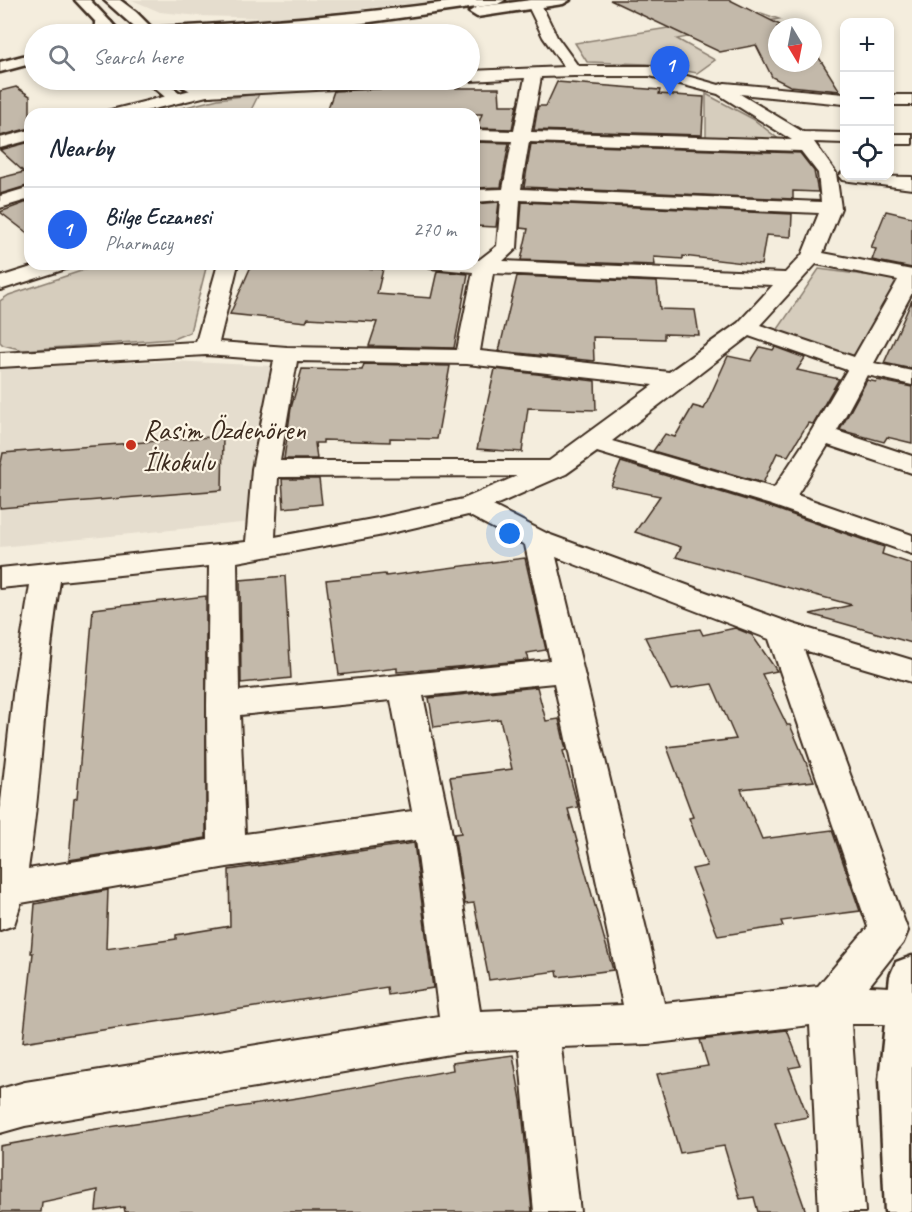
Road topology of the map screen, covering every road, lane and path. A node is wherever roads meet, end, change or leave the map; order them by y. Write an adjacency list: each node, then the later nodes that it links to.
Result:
1 (82, 0): 7 (main road)
2 (111, 0): 6 (main road)
3 (498, 0): 10 (main road)
4 (563, 0): 5 (main road)
5 (534, 4): 11 (main road); 14 (street)
6 (134, 18): 8 (main road); 9 (main road)
7 (99, 24)
8 (140, 24)
9 (147, 24)
10 (293, 24)
11 (395, 24)
12 (24, 61): 13 (main road)
13 (0, 67)
14 (574, 71): 15 (street); 19 (street)
15 (534, 72): 17 (street); 32 (street)
16 (24, 73): 18 (main road)
17 (480, 75)
18 (0, 78)
19 (715, 88): 25 (street); 36 (street)
20 (167, 90): 24 (main road)
21 (223, 90): 23 (street)
22 (270, 90): 28 (street)
23 (207, 91): 24 (street)
24 (177, 98): 29 (street)
25 (840, 99)
26 (894, 100): 27 (street)
27 (912, 100)
28 (264, 105)
29 (137, 108)
30 (480, 135): 32 (street)
31 (24, 137): 37 (street)
32 (522, 137): 36 (street); 41 (street)
33 (840, 138): 36 (street)
34 (894, 139): 35 (street)
35 (912, 139)
36 (804, 141): 38 (street)
37 (0, 143)
38 (840, 174): 45 (street)
39 (888, 180): 40 (street)
40 (912, 183)
41 (511, 194): 43 (street); 45 (street); 48 (street)
42 (24, 195): 44 (street)
43 (480, 196)
44 (0, 202)
45 (831, 208): 46 (street)
46 (811, 257): 51 (street); 52 (street)
47 (480, 266): 48 (street)
48 (484, 266): 52 (street); 57 (street)
49 (43, 270): 53 (street)
50 (226, 270): 55 (street)
51 (912, 276): 59 (street)
52 (792, 280): 54 (street)
53 (0, 284)
54 (746, 328): 59 (street); 61 (street)
55 (206, 348): 56 (street); 58 (street)
56 (287, 354): 57 (street); 66 (street)
57 (467, 357): 61 (street)
58 (0, 360)
59 (861, 367): 60 (street); 62 (street)
60 (912, 378)
61 (674, 380): 63 (street)
62 (822, 435): 64 (street); 67 (street)
63 (593, 443): 65 (street); 67 (street)
64 (912, 465)
65 (557, 468): 66 (street); 68 (street)
66 (265, 469): 71 (street)
67 (781, 499): 70 (street)
68 (471, 506): 69 (street); 71 (street)
69 (538, 540): 75 (street); 76 (street)
70 (912, 545)
71 (260, 549): 72 (street)
72 (223, 555): 73 (street); 79 (street)
73 (46, 573): 74 (street); 82 (street)
74 (0, 578)
75 (782, 632): 77 (street); 84 (street)
76 (567, 670): 78 (street); 85 (street)
77 (912, 671)
78 (405, 686): 79 (street); 80 (street)
79 (223, 705): 81 (street)
80 (432, 823): 81 (street); 87 (street)
81 (227, 852): 82 (street)
82 (3, 901)
83 (910, 991): 84 (street); 91 (main road)
84 (830, 1004): 85 (street); 90 (street)
85 (648, 1024): 86 (street)
86 (538, 1027): 87 (street); 89 (street)
87 (462, 1032): 88 (street)
88 (0, 1111)
89 (557, 1212)
90 (842, 1212)
91 (911, 1212)

